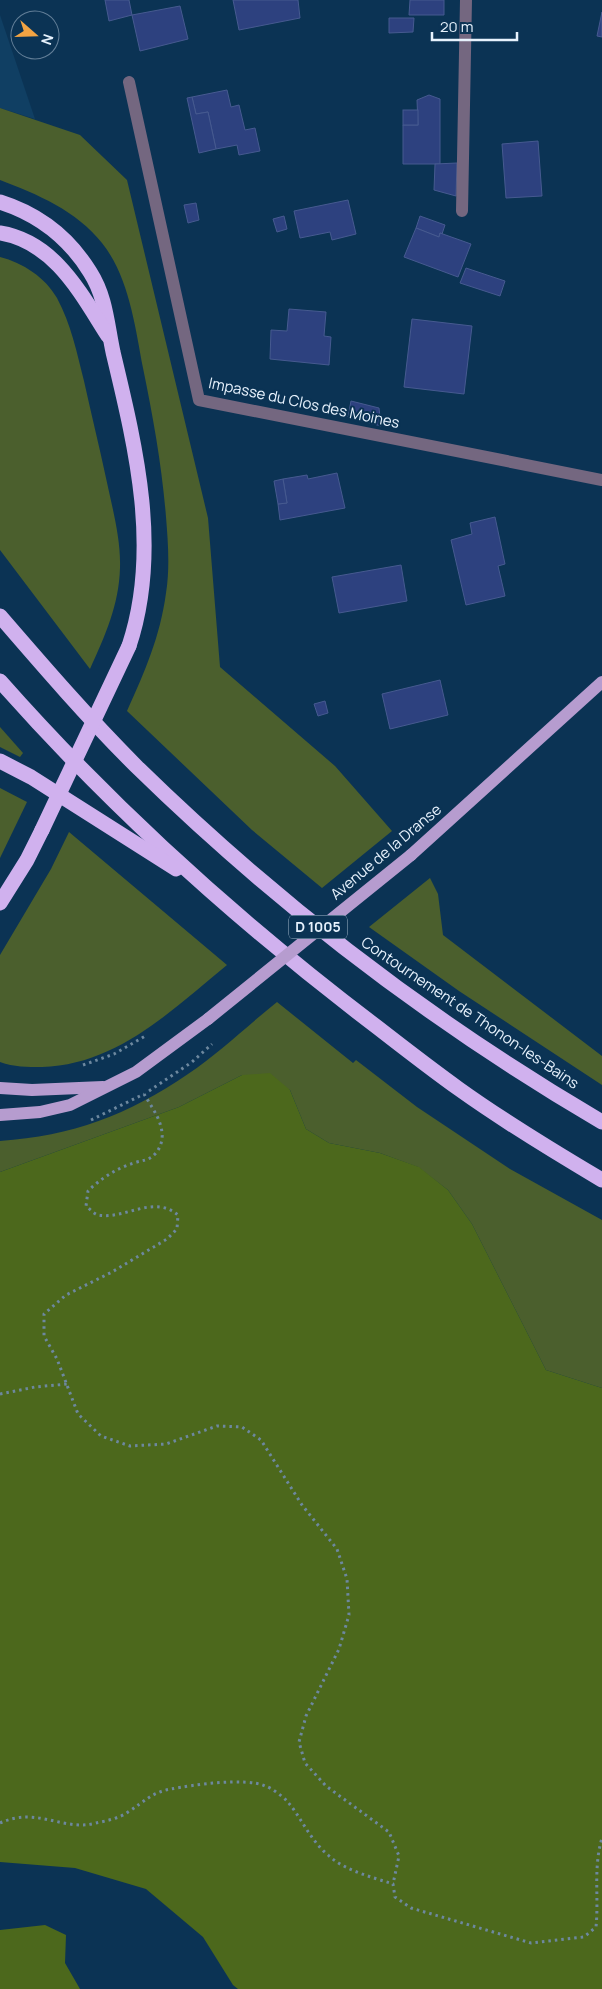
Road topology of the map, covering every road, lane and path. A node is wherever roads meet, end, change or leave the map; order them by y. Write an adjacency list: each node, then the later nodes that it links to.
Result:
1 (466, 0): 4 (street)
2 (129, 82): 7 (street, Impasse du Clos des Moines)
3 (0, 202): 6 (highway)
4 (462, 211)
5 (0, 233): 6 (highway)
6 (110, 340): 13 (highway, bridge)
7 (602, 480)
8 (0, 616): 20 (highway, Contournement de Thonon-les-Bains / D 1005)
9 (0, 681): 12 (highway, D 1005)
10 (602, 682): 16 (main road, Avenue de la Dranse, bridge)
11 (0, 761): 12 (highway)
12 (210, 891): 21 (highway, D 1005)
13 (0, 903)
14 (150, 1033): 15 (path)
15 (81, 1066)
16 (108, 1086): 17 (main road, Avenue de la Dranse); 19 (main road, Avenue de la Dranse)
17 (0, 1088)
18 (144, 1094): 22 (path)
19 (0, 1115)
20 (602, 1122)
21 (602, 1180)
22 (66, 1384): 23 (path); 26 (path)
23 (0, 1394)
24 (0, 1823): 26 (path)
25 (602, 1838): 26 (path)
26 (393, 1884)

